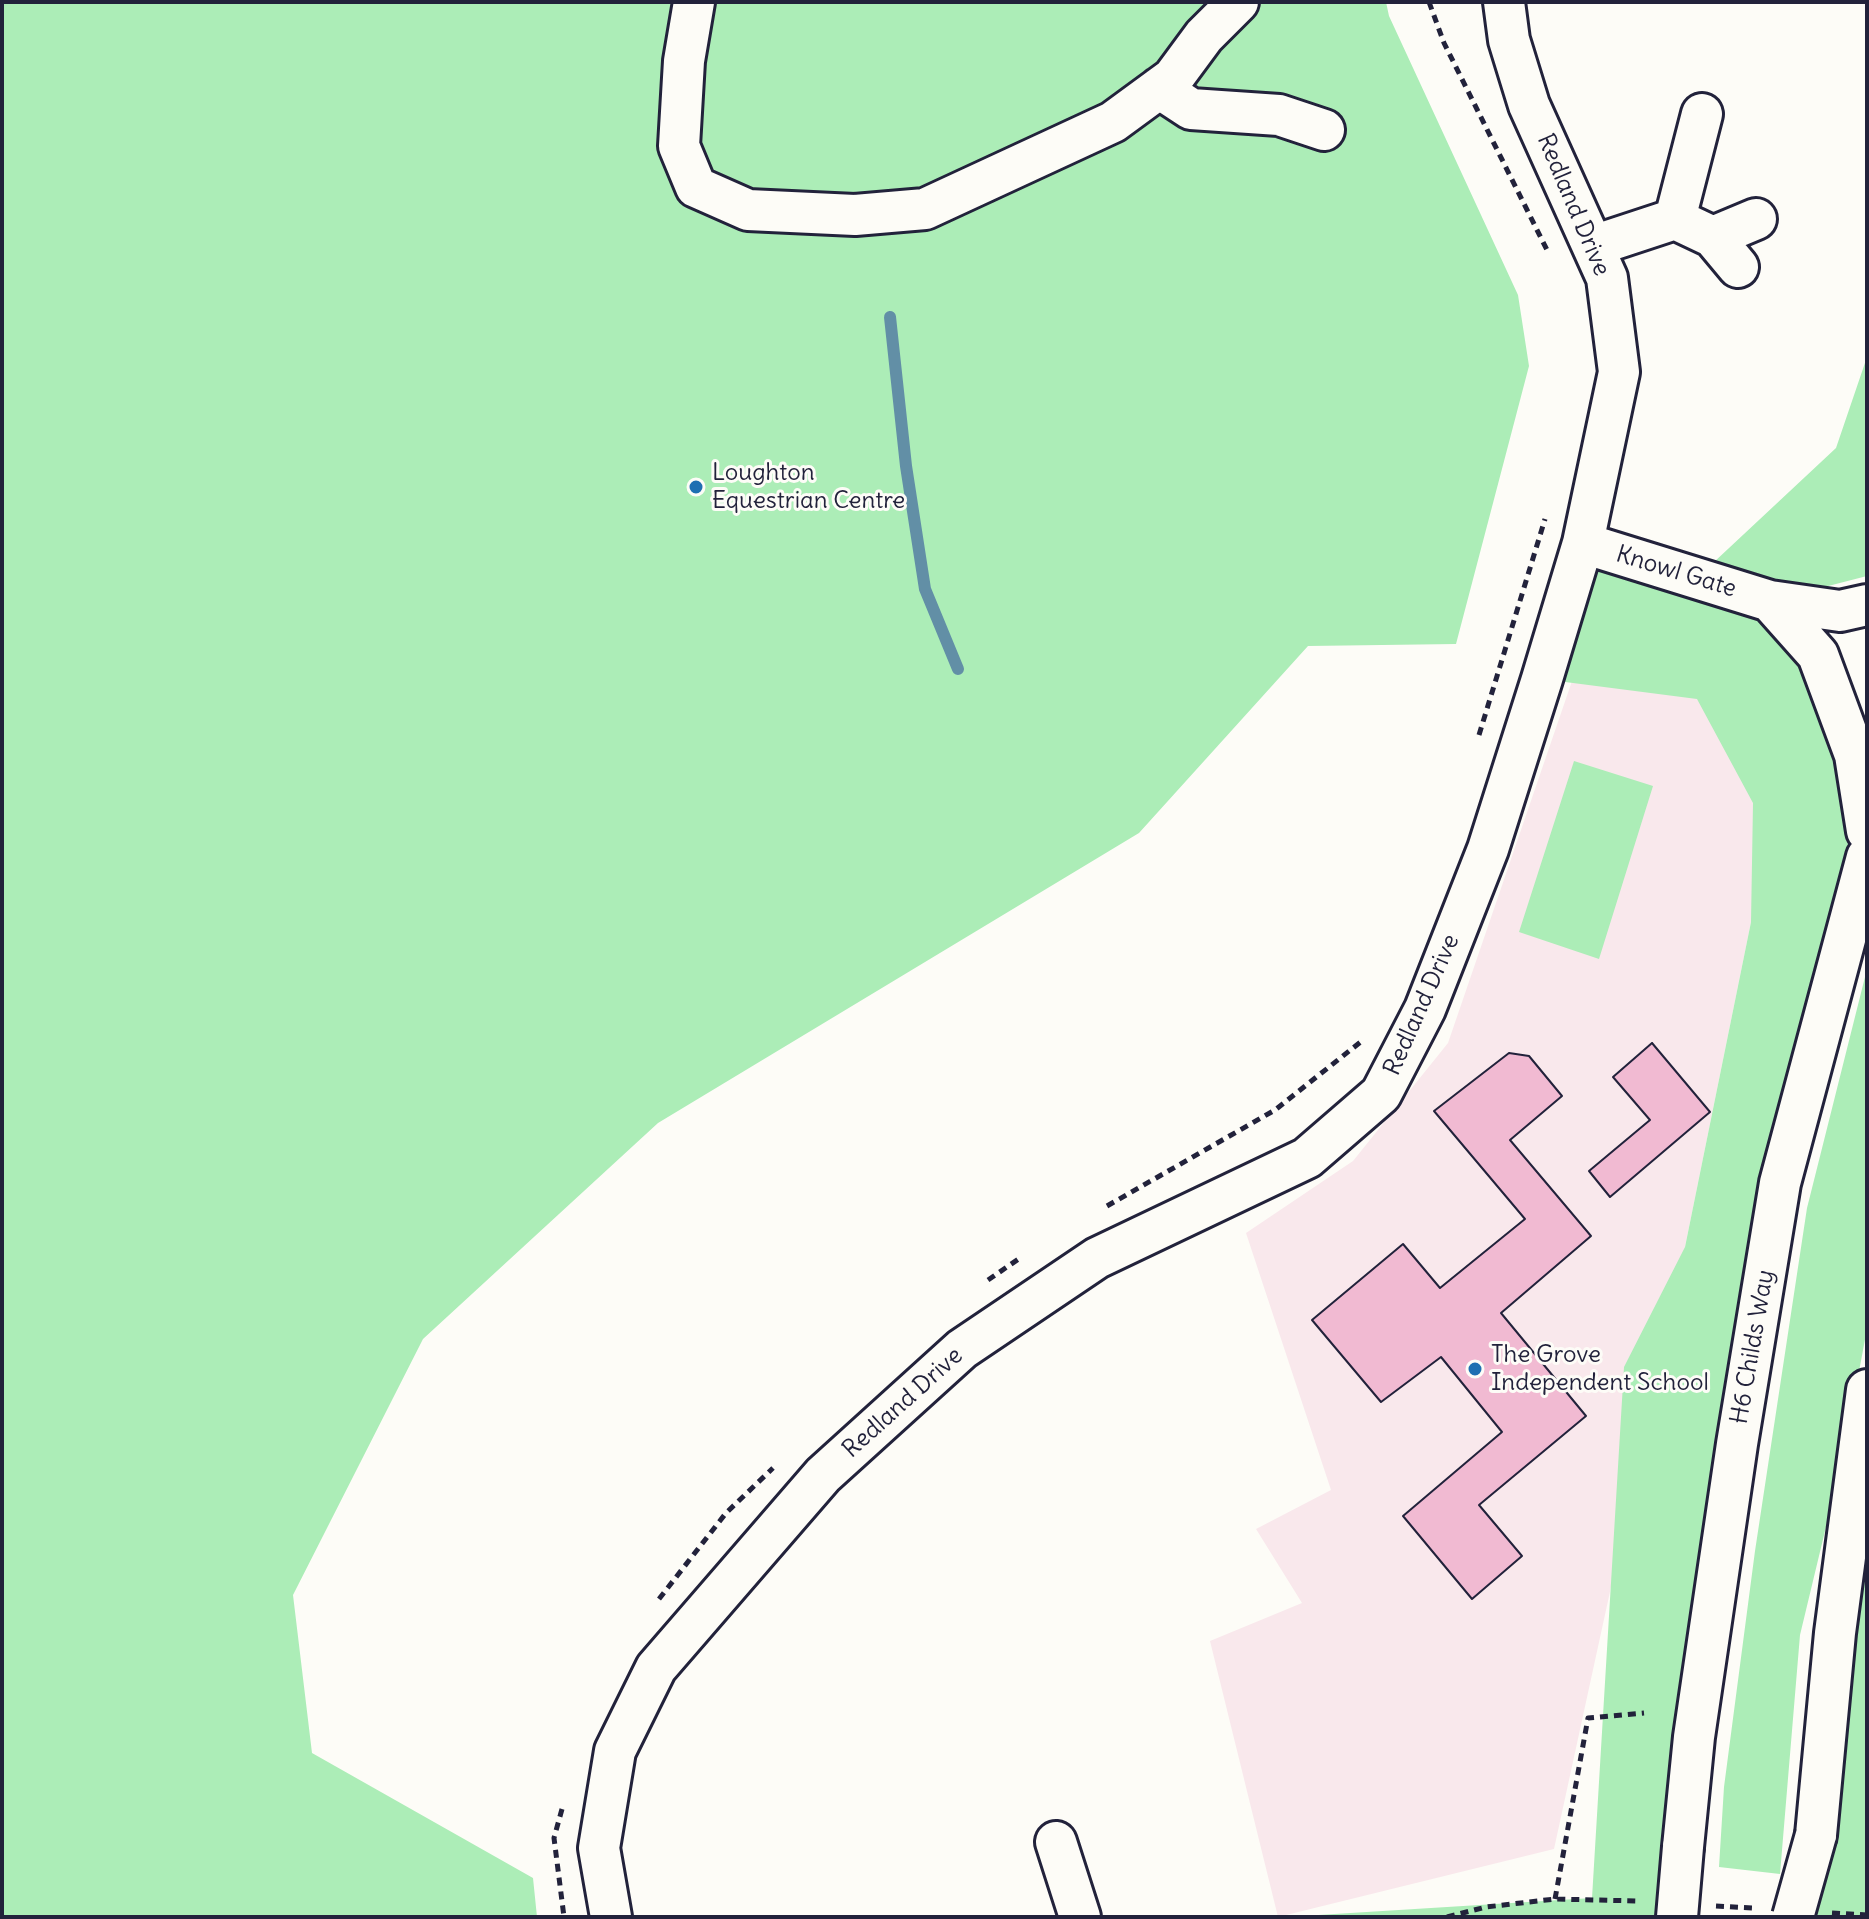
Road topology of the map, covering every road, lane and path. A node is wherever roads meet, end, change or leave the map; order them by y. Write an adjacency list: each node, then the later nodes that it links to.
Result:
1 (694, 2): 5 (street)
2 (1238, 2): 5 (street)
3 (1429, 2): 12 (path)
4 (1504, 2): 11 (street, Redland Drive)
5 (1159, 88): 7 (street)
6 (1702, 114): 8 (street)
7 (1324, 130)
8 (1675, 219): 10 (street); 11 (street)
9 (1756, 219): 10 (street)
10 (1713, 237): 13 (street)
11 (1593, 246): 15 (street, Redland Drive)
12 (1550, 255)
13 (1738, 267)
14 (1546, 513): 18 (path)
15 (1583, 543): 16 (street, Knowl Gate); 34 (street, Redland Drive)
16 (1770, 601): 17 (street, Knowl Gate); 19 (street)
17 (1867, 605)
18 (1475, 750)
19 (1867, 831)
20 (1867, 857): 36 (street, H6 Childs Way, bridge)
21 (1366, 1038): 22 (path)
22 (1103, 1208)
23 (1026, 1255): 24 (path)
24 (977, 1289)
25 (1867, 1390): 30 (street)
26 (783, 1458): 27 (path)
27 (655, 1604)
28 (1644, 1713): 32 (path)
29 (566, 1797): 33 (path)
30 (1816, 1835): 37 (street, bridge); 38 (street, bridge)
31 (1056, 1842): 35 (street)
32 (1555, 1899)
33 (564, 1917)
34 (611, 1917)
35 (1080, 1917)
36 (1677, 1917)
37 (1793, 1917)
38 (1809, 1917)

